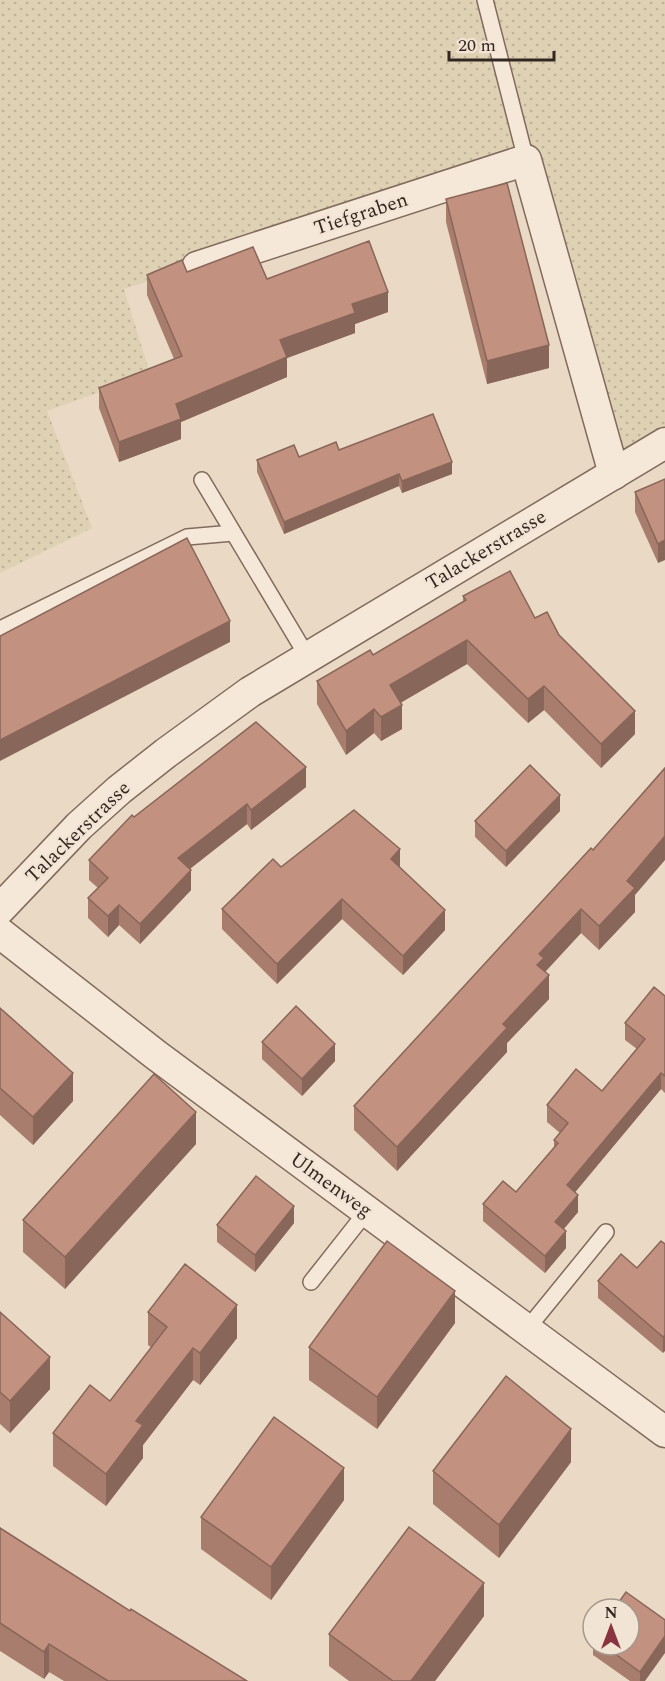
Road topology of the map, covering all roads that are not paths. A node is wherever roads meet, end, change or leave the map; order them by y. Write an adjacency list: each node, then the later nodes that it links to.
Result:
1 (485, 0): 2 (lane)
2 (526, 160): 3 (street, Tiefgraben); 5 (street)
3 (197, 267)
4 (665, 443): 5 (street, Talackerstrasse)
5 (614, 474): 9 (street, Talackerstrasse)
6 (202, 480): 7 (lane)
7 (233, 533): 8 (lane); 9 (lane)
8 (0, 629)
9 (307, 656): 10 (street, Talackerstrasse)
10 (0, 909)
11 (0, 933): 12 (street, Ulmenweg)
12 (367, 1211): 14 (lane); 15 (street, Ulmenweg)
13 (606, 1232): 15 (lane)
14 (311, 1282)
15 (527, 1329): 16 (street, Ulmenweg)
16 (665, 1432)

